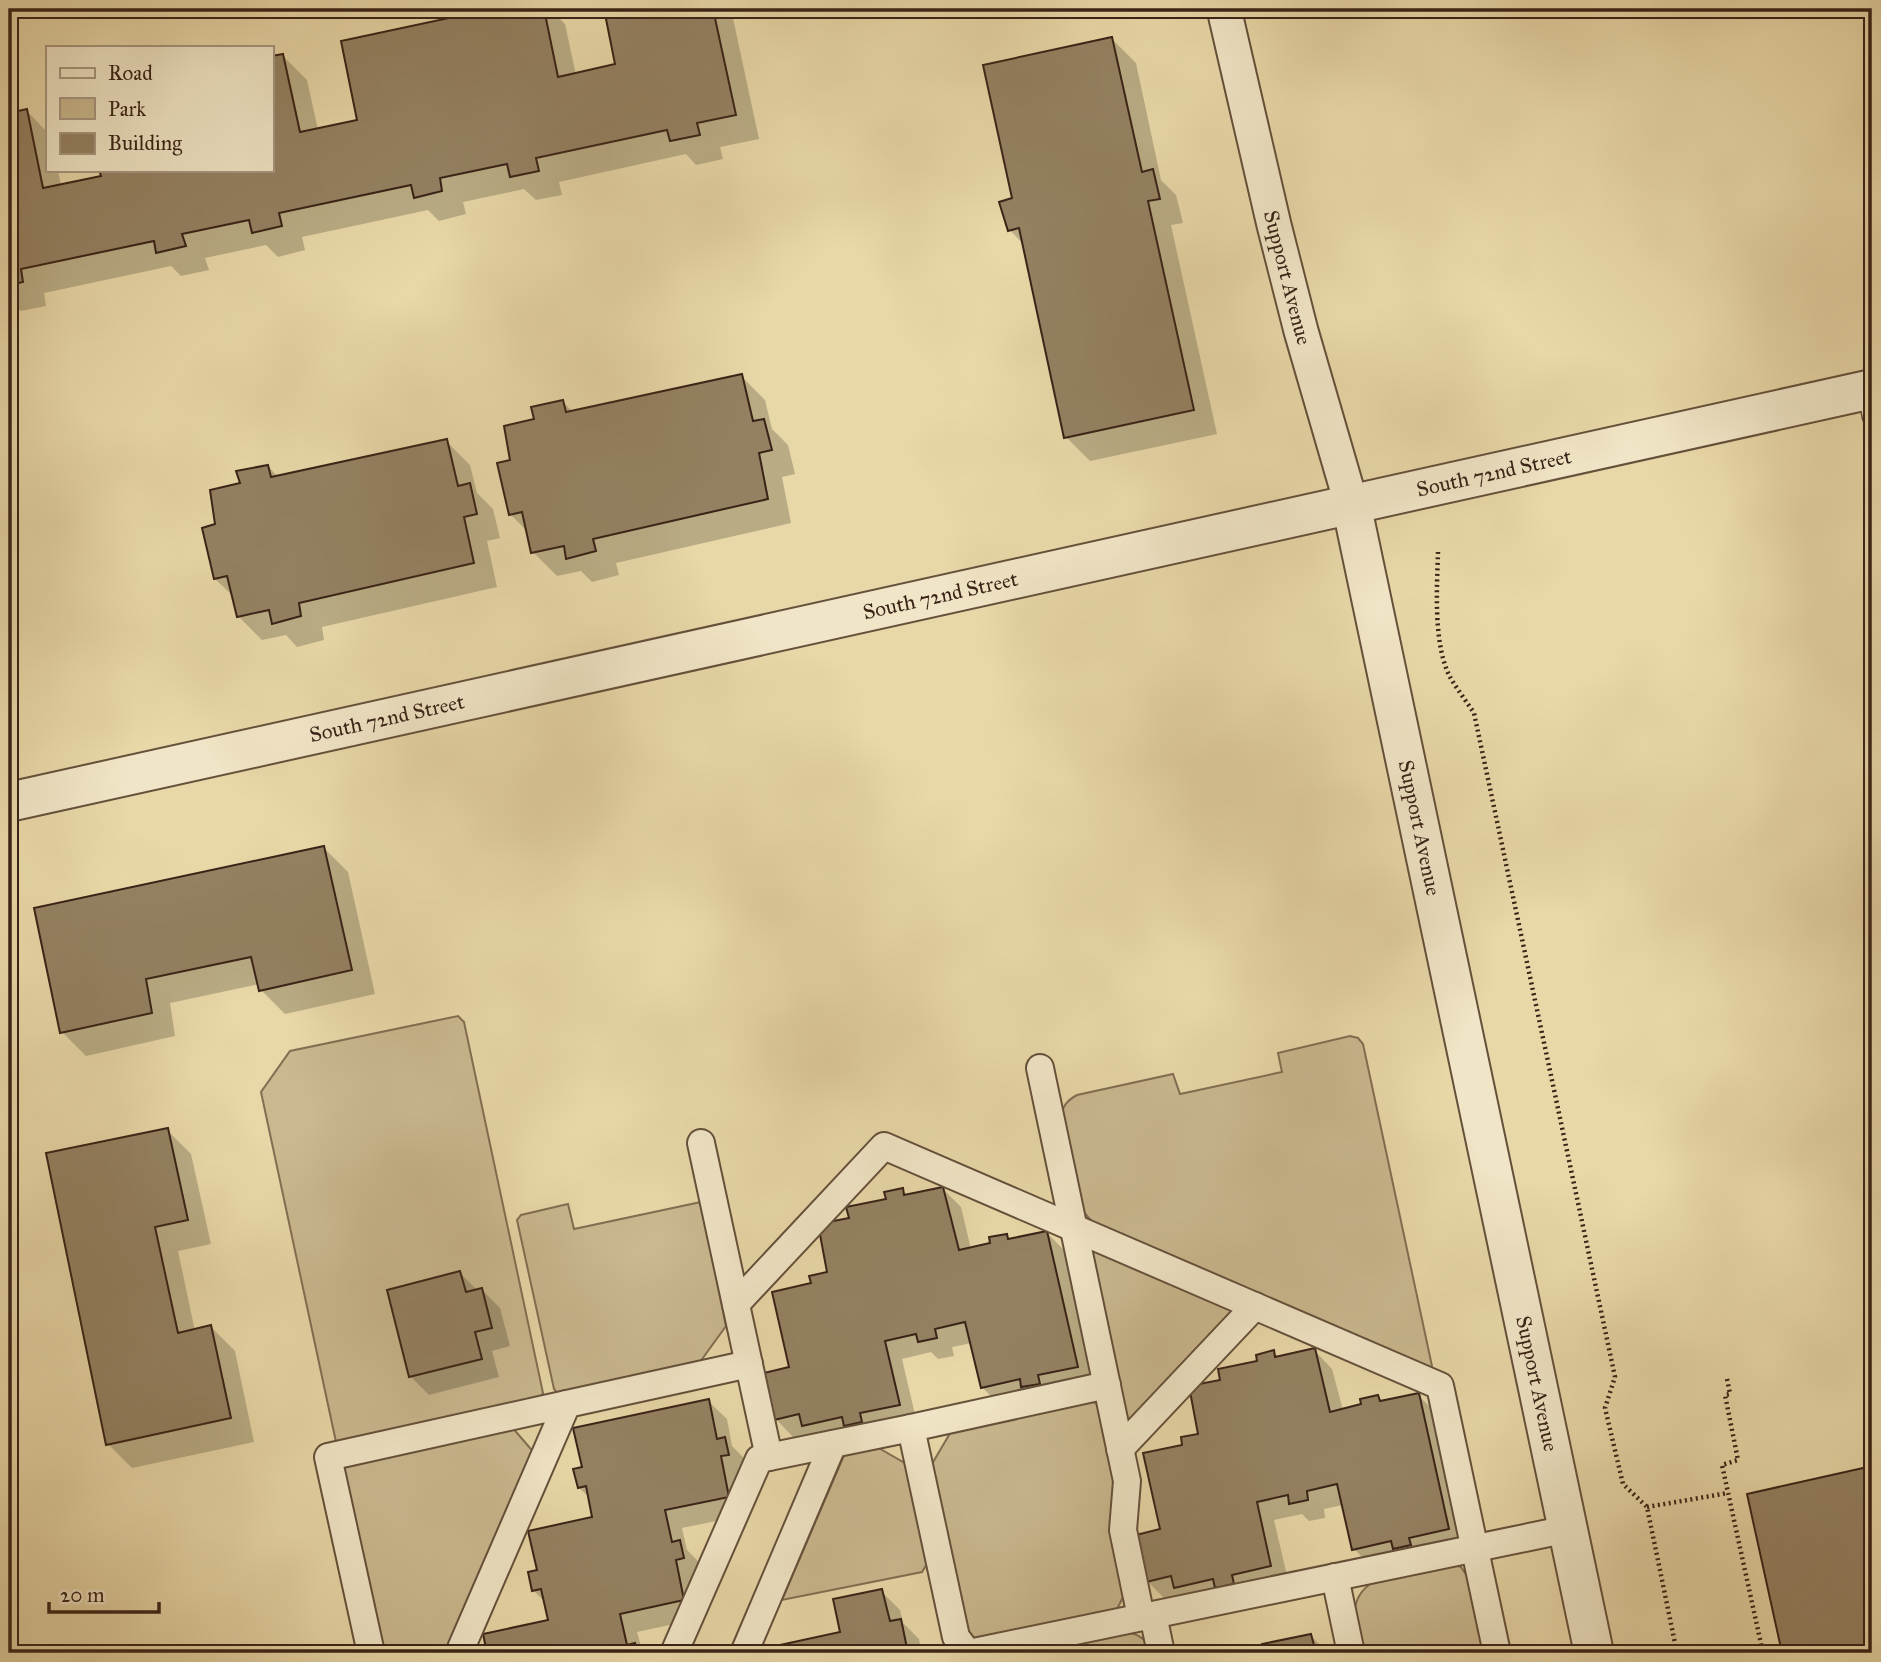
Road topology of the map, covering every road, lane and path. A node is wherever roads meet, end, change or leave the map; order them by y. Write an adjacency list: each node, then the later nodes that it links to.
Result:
1 (1224, 9): 3 (street, Support Avenue)
2 (1871, 398): 3 (street, South 72nd Street)
3 (1351, 503): 5 (street, South 72nd Street); 21 (street, Support Avenue)
4 (1438, 552): 20 (path)
5 (9, 802)
6 (1040, 1068): 8 (street)
7 (701, 1143): 9 (street)
8 (1073, 1228): 9 (street); 10 (street); 13 (street)
9 (736, 1304): 11 (street)
10 (1255, 1306): 17 (street); 22 (street)
11 (749, 1364): 14 (street); 18 (street)
12 (1727, 1378): 19 (path)
13 (1107, 1385): 15 (street); 17 (street)
14 (567, 1404): 25 (street); 26 (street)
15 (911, 1429): 16 (street); 29 (street)
16 (833, 1444): 18 (street); 28 (street)
17 (1121, 1449): 24 (street)
18 (769, 1457): 27 (street)
19 (1728, 1493): 20 (path); 35 (path)
20 (1647, 1507): 34 (path)
21 (1568, 1529): 22 (street); 33 (street, Support Avenue)
22 (1474, 1548): 23 (street); 32 (street)
23 (1335, 1577): 24 (street); 31 (street)
24 (1147, 1616): 29 (street); 30 (street)
25 (371, 1653)
26 (459, 1653)
27 (674, 1653)
28 (744, 1653)
29 (969, 1653)
30 (1161, 1653)
31 (1352, 1653)
32 (1497, 1653)
33 (1594, 1653)
34 (1677, 1653)
35 (1763, 1653)

